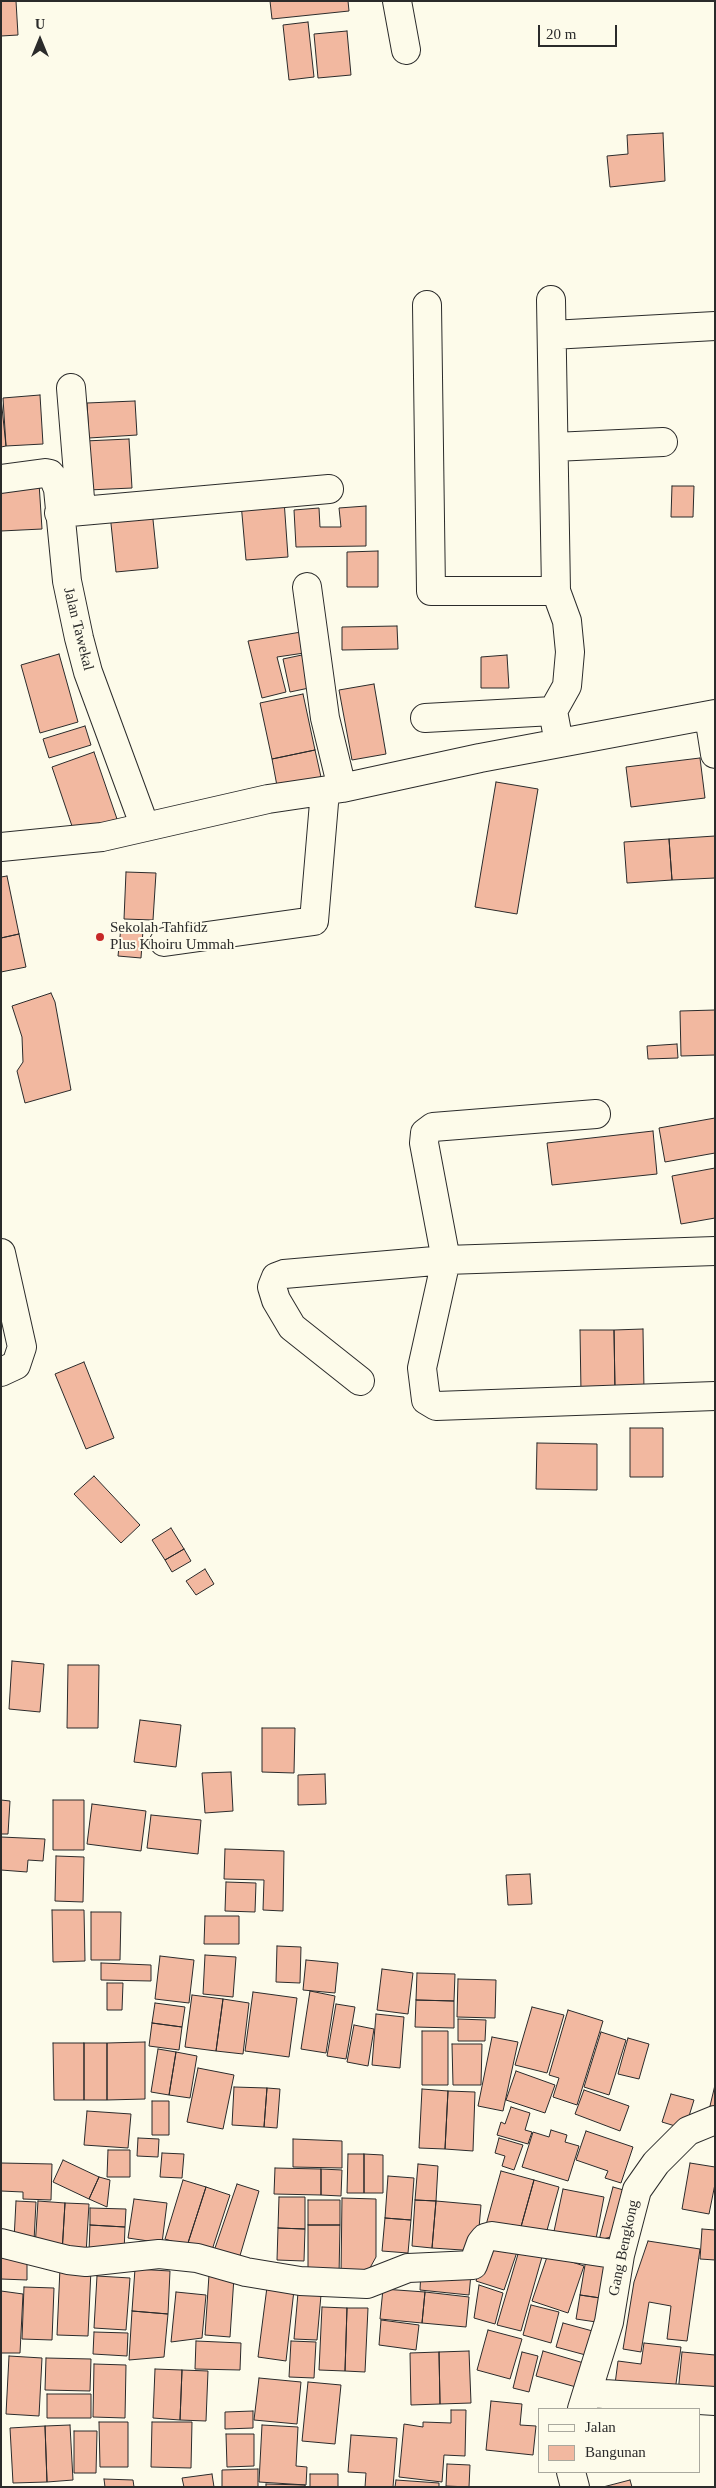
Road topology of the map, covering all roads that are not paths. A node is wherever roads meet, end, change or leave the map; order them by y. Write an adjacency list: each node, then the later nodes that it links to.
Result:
1 (397, 1): 2 (street)
2 (406, 50)
3 (551, 300): 6 (street)
4 (426, 305): 14 (street)
5 (715, 326): 6 (street)
6 (552, 335): 9 (street)
7 (71, 388): 12 (street)
8 (663, 442): 9 (street)
9 (554, 447): 14 (street)
10 (1, 478): 12 (street, Jalan Tawekal)
11 (329, 489): 12 (street)
12 (70, 512): 21 (street, Jalan Tawekal)
13 (307, 587): 20 (street)
14 (556, 591): 15 (street)
15 (553, 711): 17 (street); 18 (street)
16 (712, 715): 18 (street); 19 (street)
17 (425, 718)
18 (559, 743): 20 (street)
19 (715, 754)
20 (334, 790): 21 (street); 23 (street)
21 (146, 827): 22 (street)
22 (1, 847)
23 (164, 942)
24 (596, 1114): 27 (street)
25 (715, 1251): 27 (street)
26 (1, 1253): 28 (street)
27 (446, 1260): 29 (street); 30 (street)
28 (1, 1372)
29 (360, 1381)
30 (715, 1396)
31 (715, 2120): 33 (street, Gang Bengkong)
32 (1, 2243): 33 (street)
33 (620, 2255): 34 (street, Gang Bengkong)
34 (585, 2401): 35 (street)
35 (715, 2401)
36 (571, 2473): 37 (street)
37 (575, 2487)

